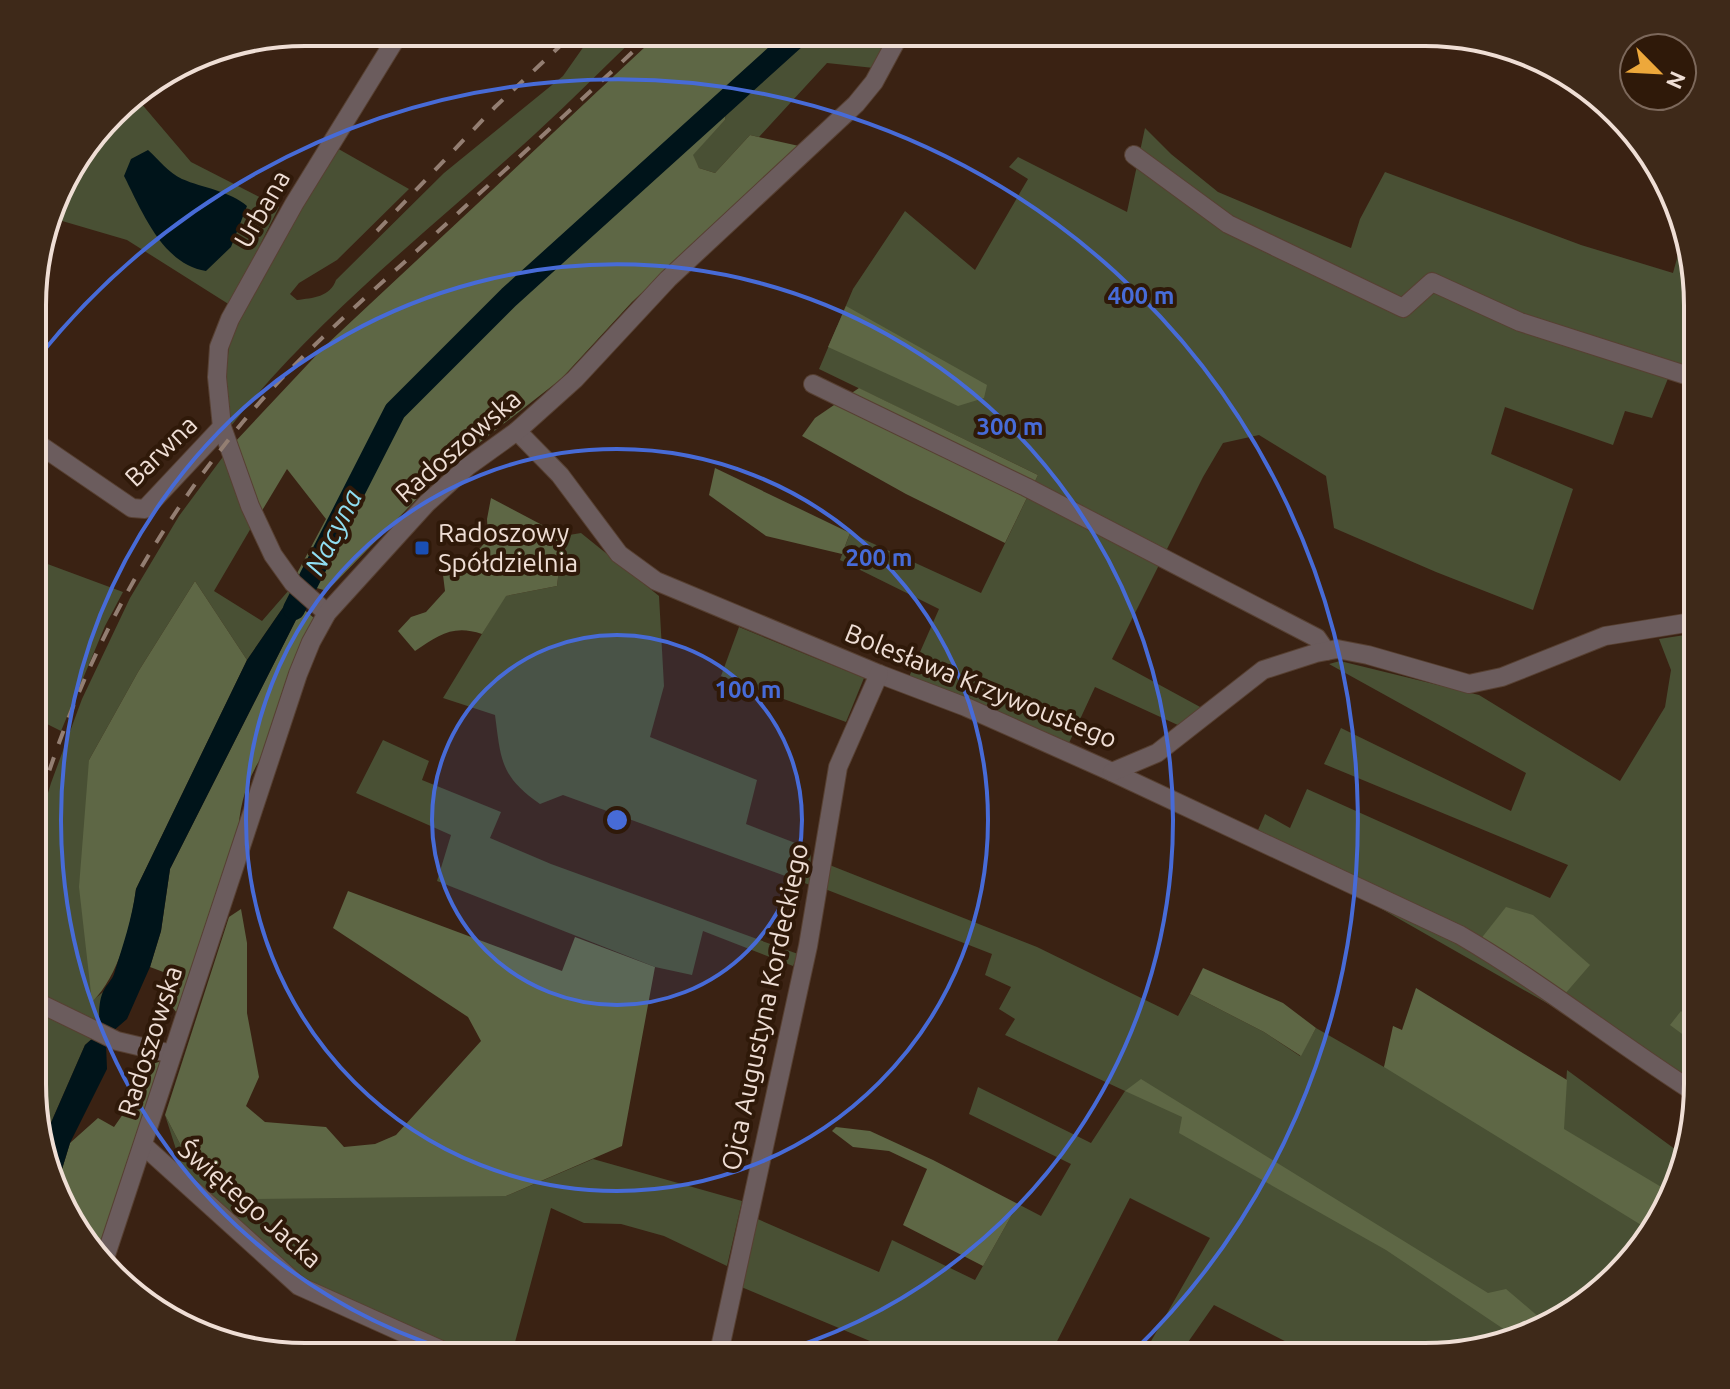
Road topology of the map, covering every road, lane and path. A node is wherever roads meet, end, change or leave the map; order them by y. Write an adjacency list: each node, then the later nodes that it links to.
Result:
1 (391, 47): 6 (street, Urbana)
2 (893, 47): 7 (street, Radoszowska)
3 (1134, 155): 4 (street)
4 (1684, 374)
5 (813, 384): 11 (street)
6 (222, 427): 8 (street, Barwna); 9 (street, Barwna)
7 (517, 431): 9 (street, Radoszowska); 12 (street, Bolesława Krzywoustego)
8 (46, 449)
9 (327, 613): 15 (street, Radoszowska)
10 (1684, 623): 11 (street, Bolesława Krzywoustego)
11 (1326, 651): 13 (street, Bolesława Krzywoustego)
12 (879, 674): 13 (street, Bolesława Krzywoustego); 20 (street, Ojca Augustyna Kordeckiego)
13 (1112, 772): 16 (street)
14 (47, 1007): 15 (street)
15 (172, 1054): 17 (street, Radoszowska)
16 (1683, 1085)
17 (143, 1145): 18 (street, Radoszowska); 19 (street, Świętego Jacka)
18 (107, 1251)
19 (424, 1342)
20 (721, 1342)

